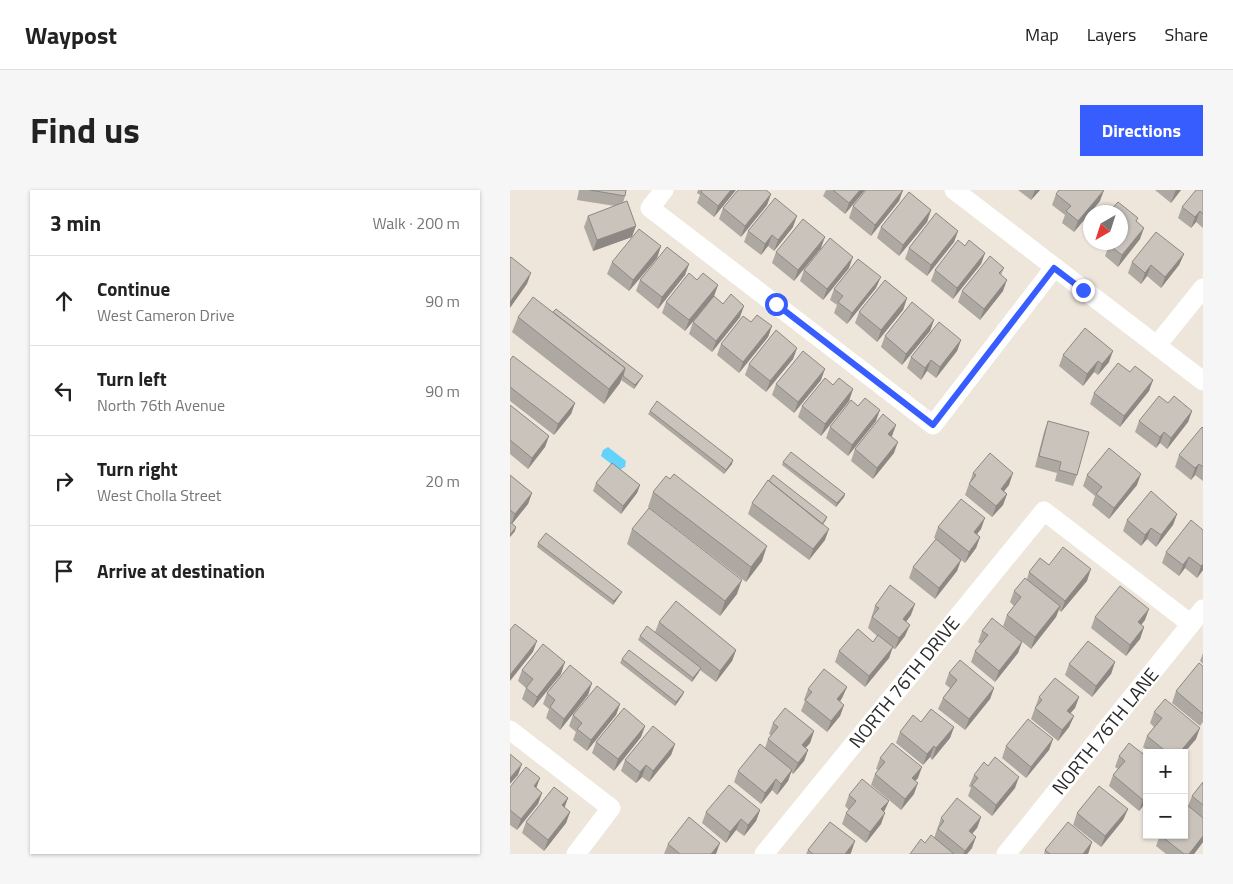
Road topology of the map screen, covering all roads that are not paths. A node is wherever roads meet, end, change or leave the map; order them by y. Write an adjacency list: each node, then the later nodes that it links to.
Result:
1 (664, 190): 3 (street)
2 (954, 190): 3 (street)
3 (1054, 268): 5 (street)
4 (1203, 288): 5 (street)
5 (1157, 345): 6 (street)
6 (1203, 381)
7 (1203, 609): 8 (street, NORTH 76TH LANE)
8 (1191, 624): 11 (street, NORTH 76TH DRIVE); 12 (street, NORTH 76TH LANE)
9 (510, 730): 10 (street)
10 (576, 854)
11 (764, 854)
12 (1006, 854)

